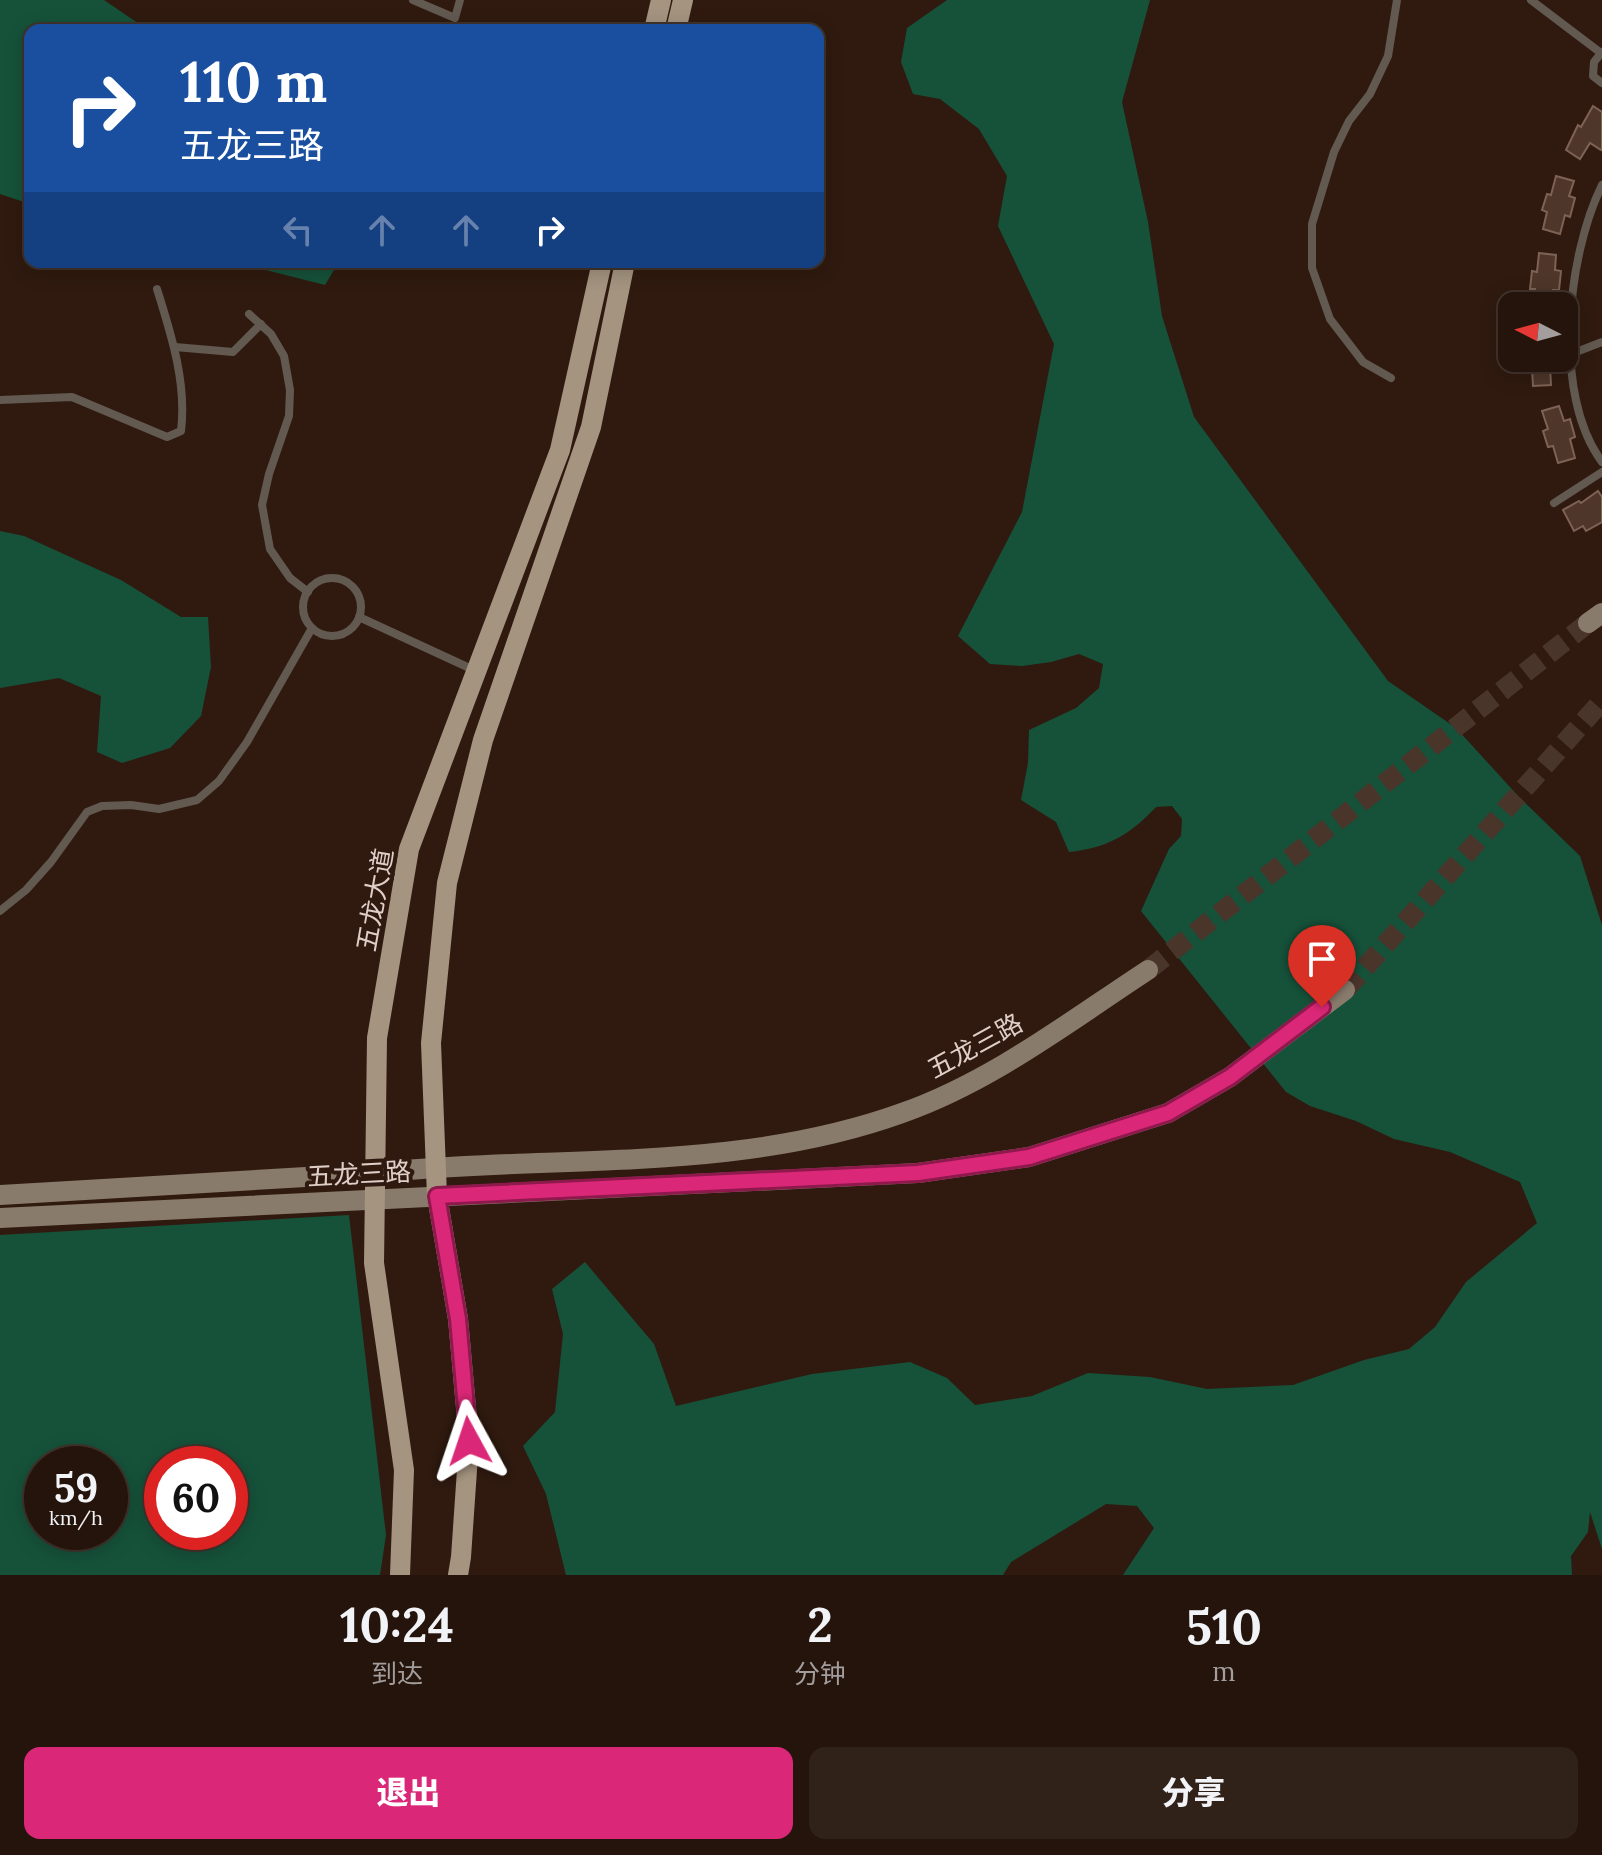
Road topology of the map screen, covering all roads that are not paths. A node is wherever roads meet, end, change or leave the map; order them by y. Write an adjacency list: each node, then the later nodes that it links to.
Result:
1 (413, 0): 2 (lane)
2 (460, 0)
3 (661, 0): 7 (main road)
4 (683, 0): 8 (main road)
5 (1397, 0): 22 (lane)
6 (1531, 0): 9 (lane)
7 (655, 24)
8 (677, 24)
9 (1602, 53): 10 (lane)
10 (1602, 83)
11 (1602, 185): 15 (lane)
12 (601, 268): 30 (main road, 五龙大道)
13 (624, 268): 34 (main road)
14 (157, 289): 19 (lane)
15 (1572, 292)
16 (249, 314): 17 (lane)
17 (261, 324): 19 (lane); 27 (lane)
18 (1602, 342): 20 (lane)
19 (175, 347): 23 (lane)
20 (1578, 351)
21 (1573, 372): 24 (lane)
22 (1391, 378)
23 (0, 400)
24 (1602, 462)
25 (1602, 472): 26 (lane)
26 (1554, 503)
27 (308, 592): 28 (lane); 29 (lane)
28 (359, 617): 29 (lane); 30 (lane)
29 (312, 628): 31 (lane)
30 (477, 671): 35 (main road, 五龙大道)
31 (0, 911)
32 (1148, 970): 34 (main road, 五龙三路)
33 (1345, 990): 37 (main road, 五龙三路)
34 (435, 1167): 35 (main road, 五龙三路); 37 (main road)
35 (374, 1173): 36 (main road, 五龙三路); 38 (main road, 五龙大道)
36 (0, 1195)
37 (437, 1196): 38 (main road, 五龙三路); 41 (main road)
38 (374, 1199): 39 (main road, 五龙三路); 40 (main road, 五龙大道)
39 (0, 1218)
40 (400, 1575)
41 (458, 1575)

